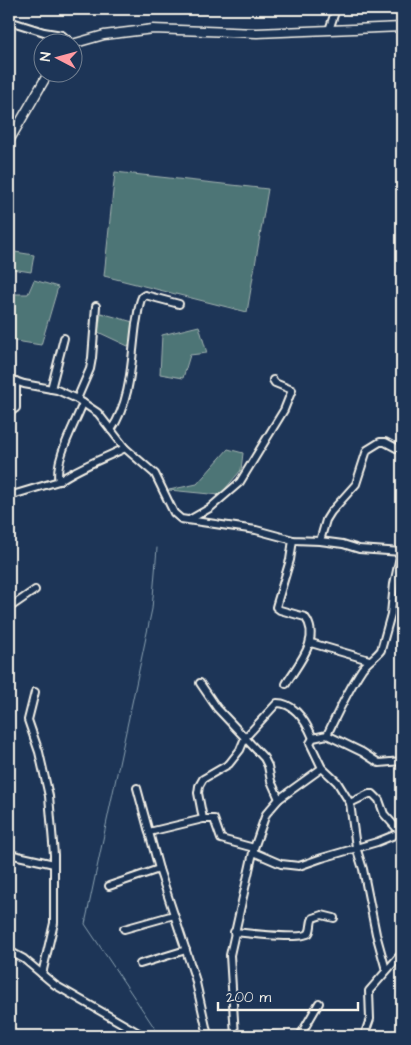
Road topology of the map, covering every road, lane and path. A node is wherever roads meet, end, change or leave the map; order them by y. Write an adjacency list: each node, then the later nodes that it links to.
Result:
1 (336, 9): 4 (street)
2 (9, 21): 5 (street)
3 (402, 27): 4 (main road)
4 (329, 30): 6 (main road)
5 (44, 32)
6 (82, 40)
7 (43, 82): 8 (main road)
8 (9, 141)
9 (179, 304): 17 (street)
10 (96, 306): 15 (street)
11 (64, 338): 14 (street)
12 (12, 380): 14 (street); 16 (street)
13 (272, 380): 22 (street)
14 (51, 388): 15 (street)
15 (80, 401): 17 (street); 20 (street)
16 (9, 415)
17 (111, 430): 18 (street)
18 (125, 448): 20 (street); 22 (street)
19 (402, 452): 24 (street)
20 (58, 480): 21 (street)
21 (9, 496)
22 (189, 520): 23 (street)
23 (293, 540): 24 (street); 28 (street)
24 (320, 540): 25 (street)
25 (402, 552): 29 (street)
26 (35, 590): 27 (street)
27 (9, 608)
28 (311, 643): 29 (street); 31 (street)
29 (369, 660): 33 (street)
30 (200, 683): 34 (street)
31 (286, 684)
32 (35, 692): 47 (street)
33 (327, 735): 35 (street); 36 (street)
34 (245, 738): 35 (street); 39 (street); 41 (street)
35 (313, 738): 37 (street)
36 (402, 761)
37 (322, 768): 39 (street); 40 (street)
38 (137, 788): 42 (street)
39 (279, 799): 45 (street)
40 (350, 803): 43 (street); 44 (street)
41 (204, 819): 42 (street); 45 (street)
42 (149, 832): 48 (street)
43 (401, 832): 44 (street)
44 (356, 847): 45 (street); 58 (street)
45 (254, 850): 53 (street)
46 (9, 854): 47 (street)
47 (54, 864): 59 (street)
48 (160, 869): 49 (street); 50 (street)
49 (109, 886)
50 (174, 915): 52 (street); 54 (street)
51 (334, 918): 53 (street)
52 (124, 928)
53 (234, 932): 63 (street)
54 (186, 950): 57 (street); 62 (street)
55 (9, 951): 59 (street)
56 (402, 953): 58 (street)
57 (140, 964)
58 (386, 970): 66 (street)
59 (42, 974): 61 (street)
60 (319, 1003): 65 (street)
61 (144, 1036)
62 (208, 1036)
63 (235, 1036): 64 (street)
64 (277, 1036)
65 (300, 1036)
66 (364, 1036)

